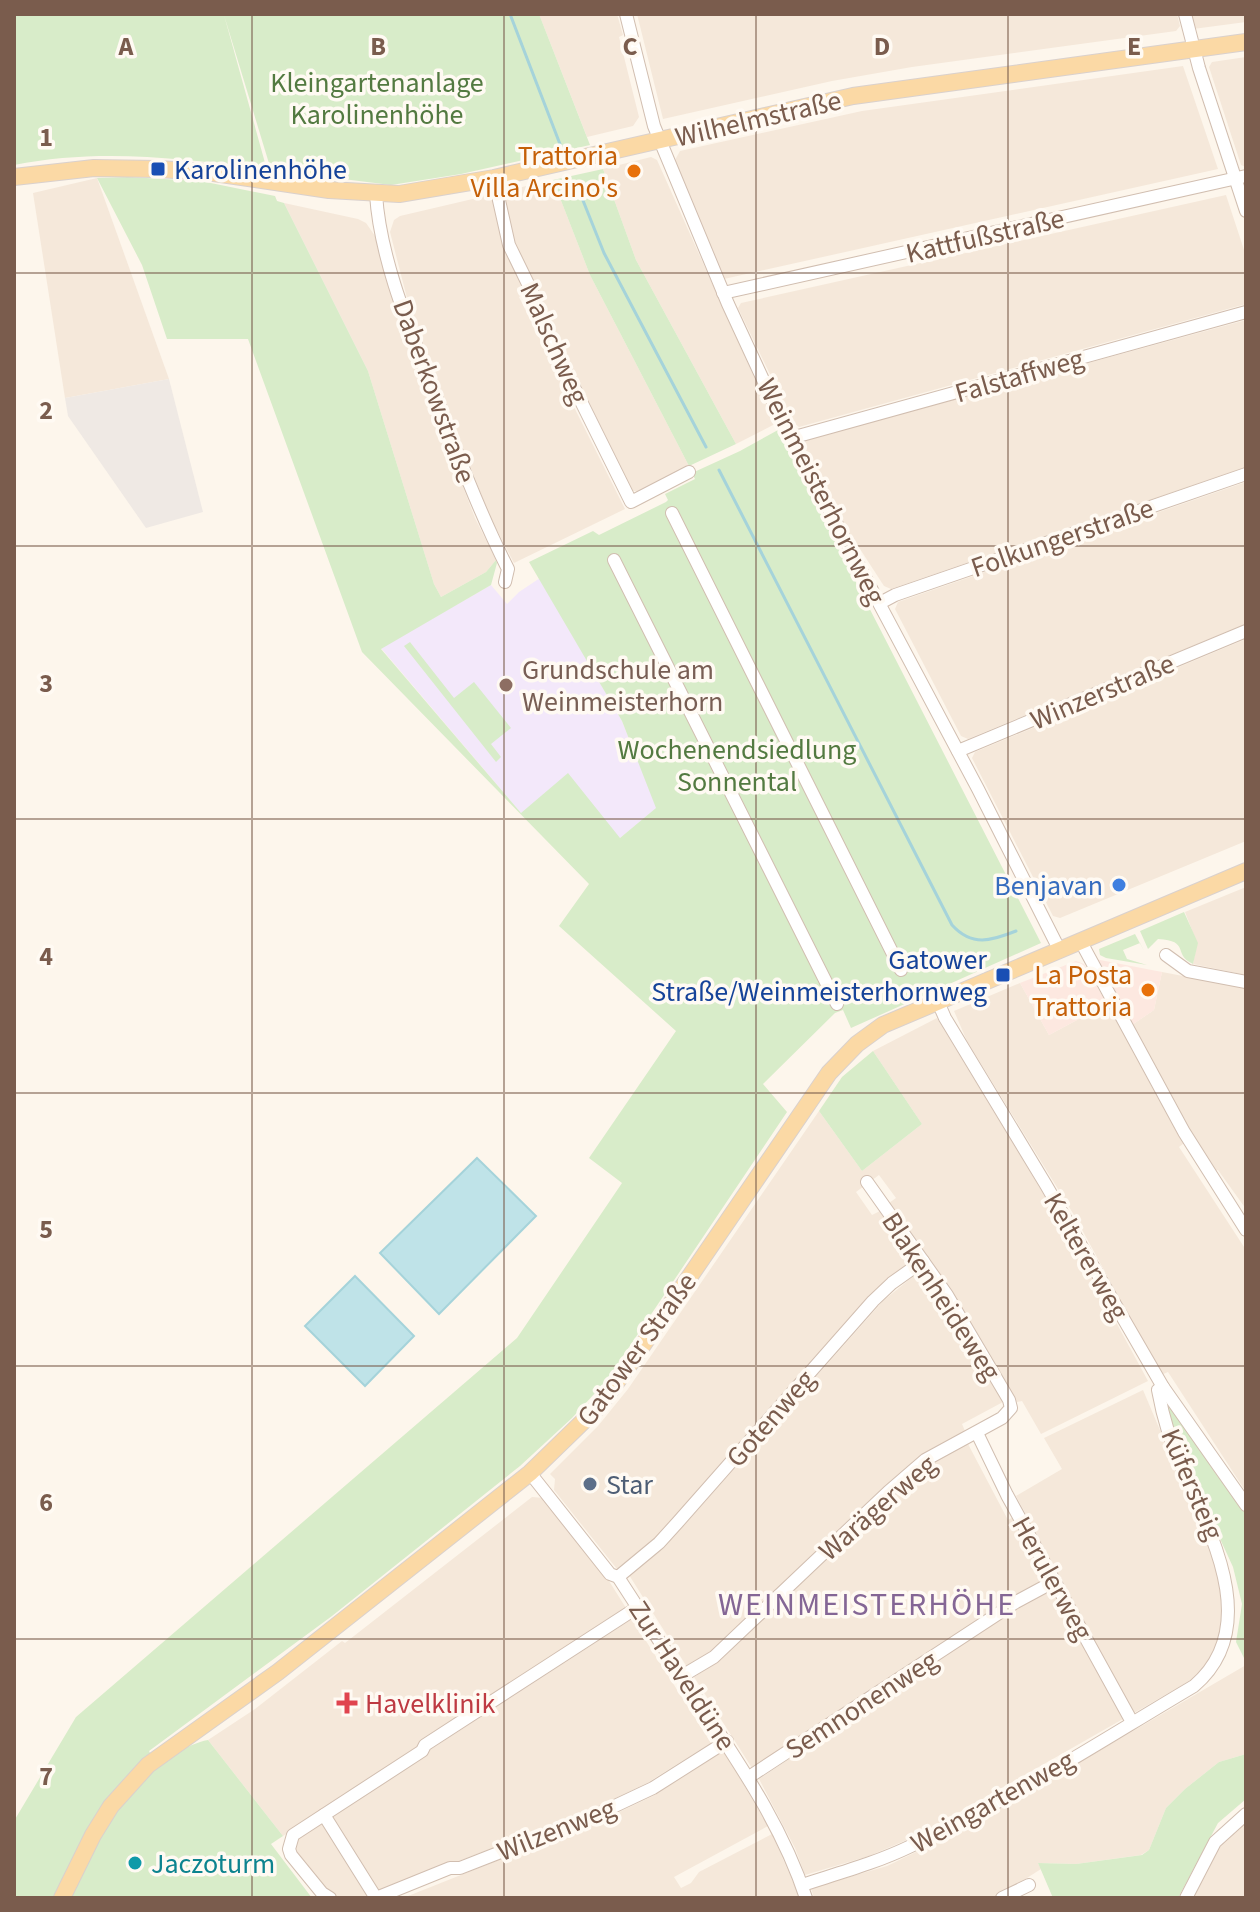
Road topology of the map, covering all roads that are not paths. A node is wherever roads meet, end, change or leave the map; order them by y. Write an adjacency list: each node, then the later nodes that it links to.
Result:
1 (626, 14): 5 (street, Weinmeisterhornweg)
2 (1185, 14): 4 (street)
3 (1246, 42): 4 (main road, Wilhelmstraße)
4 (1193, 49): 5 (main road, Wilhelmstraße); 7 (street)
5 (659, 141): 8 (main road, Wilhelmstraße); 11 (street, Weinmeisterhornweg)
6 (14, 177): 9 (main road, Wilhelmstraße)
7 (1241, 177): 10 (street); 11 (street, Kattfußstraße)
8 (494, 178): 9 (main road, Wilhelmstraße); 14 (street, Malschweg)
9 (376, 194): 18 (street, Daberkowstraße)
10 (1246, 211)
11 (723, 293): 13 (street, Weinmeisterhornweg)
12 (1246, 312): 13 (street, Falstaffweg)
13 (791, 438): 19 (street, Weinmeisterhornweg)
14 (689, 472)
15 (1246, 474): 19 (street, Folkungerstraße)
16 (672, 513): 26 (street)
17 (614, 560): 29 (street)
18 (505, 582)
19 (880, 603): 21 (street, Weinmeisterhornweg)
20 (1246, 631): 21 (street, Winzerstraße)
21 (958, 751): 24 (street, Weinmeisterhornweg)
22 (1246, 871): 23 (main road, Gatower Straße)
23 (1081, 942): 24 (main road, Gatower Straße); 31 (street)
24 (1060, 951): 28 (main road, Gatower Straße)
25 (1166, 955): 27 (street)
26 (901, 970)
27 (1246, 982)
28 (938, 1002): 33 (street, Keltererweg); 36 (main road, Gatower Straße)
29 (837, 1004)
30 (867, 1182): 32 (street, Blakenheideweg)
31 (1246, 1228)
32 (923, 1261): 34 (street, Blakenheideweg); 38 (street, Gotenweg)
33 (1163, 1387): 37 (street, Keltererweg); 42 (street, Küfersteig)
34 (1008, 1413): 35 (street, Warägerweg)
35 (977, 1433): 39 (street, Herulerweg); 41 (street, Warägerweg)
36 (530, 1473): 38 (street, Zur Haveldüne); 50 (main road, Gatower Straße)
37 (1246, 1505)
38 (618, 1577): 40 (street, Zur Haveldüne)
39 (1055, 1581): 43 (street, Herulerweg); 45 (street, Semnonenweg)
40 (638, 1607): 41 (street, Zur Haveldüne); 47 (street)
41 (682, 1676): 44 (street, Zur Haveldüne)
42 (1174, 1698): 43 (street, Weingartenweg)
43 (1132, 1722): 48 (street, Weingartenweg)
44 (727, 1741): 45 (street, Zur Haveldüne); 52 (street, Wilzenweg)
45 (749, 1777): 48 (street, Zur Haveldüne)
46 (1246, 1814): 55 (street)
47 (324, 1815): 51 (street); 52 (street)
48 (802, 1885): 53 (street, Zur Haveldüne)
49 (1029, 1885): 54 (street)
50 (62, 1898)
51 (330, 1898)
52 (376, 1898)
53 (806, 1898)
54 (1002, 1898)
55 (1186, 1898)

